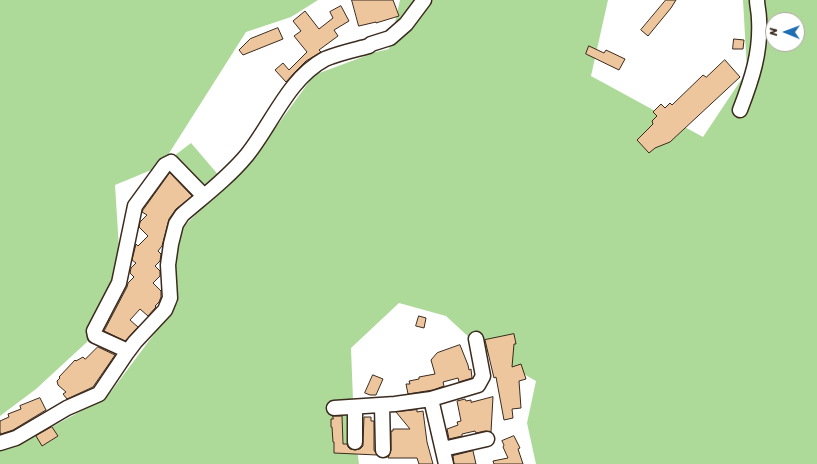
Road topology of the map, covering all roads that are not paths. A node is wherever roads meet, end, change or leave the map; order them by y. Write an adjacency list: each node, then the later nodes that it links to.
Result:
1 (424, 0): 4 (street)
2 (757, 0): 3 (street)
3 (740, 110)
4 (204, 196): 6 (street); 6 (street)
5 (476, 340): 7 (street)
6 (128, 351): 13 (street)
7 (430, 399): 8 (street); 14 (street)
8 (382, 405): 9 (street); 15 (street)
9 (355, 407): 10 (street); 12 (street)
10 (334, 408)
11 (487, 439): 14 (street)
12 (355, 442)
13 (0, 443)
14 (443, 449): 16 (street)
15 (383, 450)
16 (446, 464)

